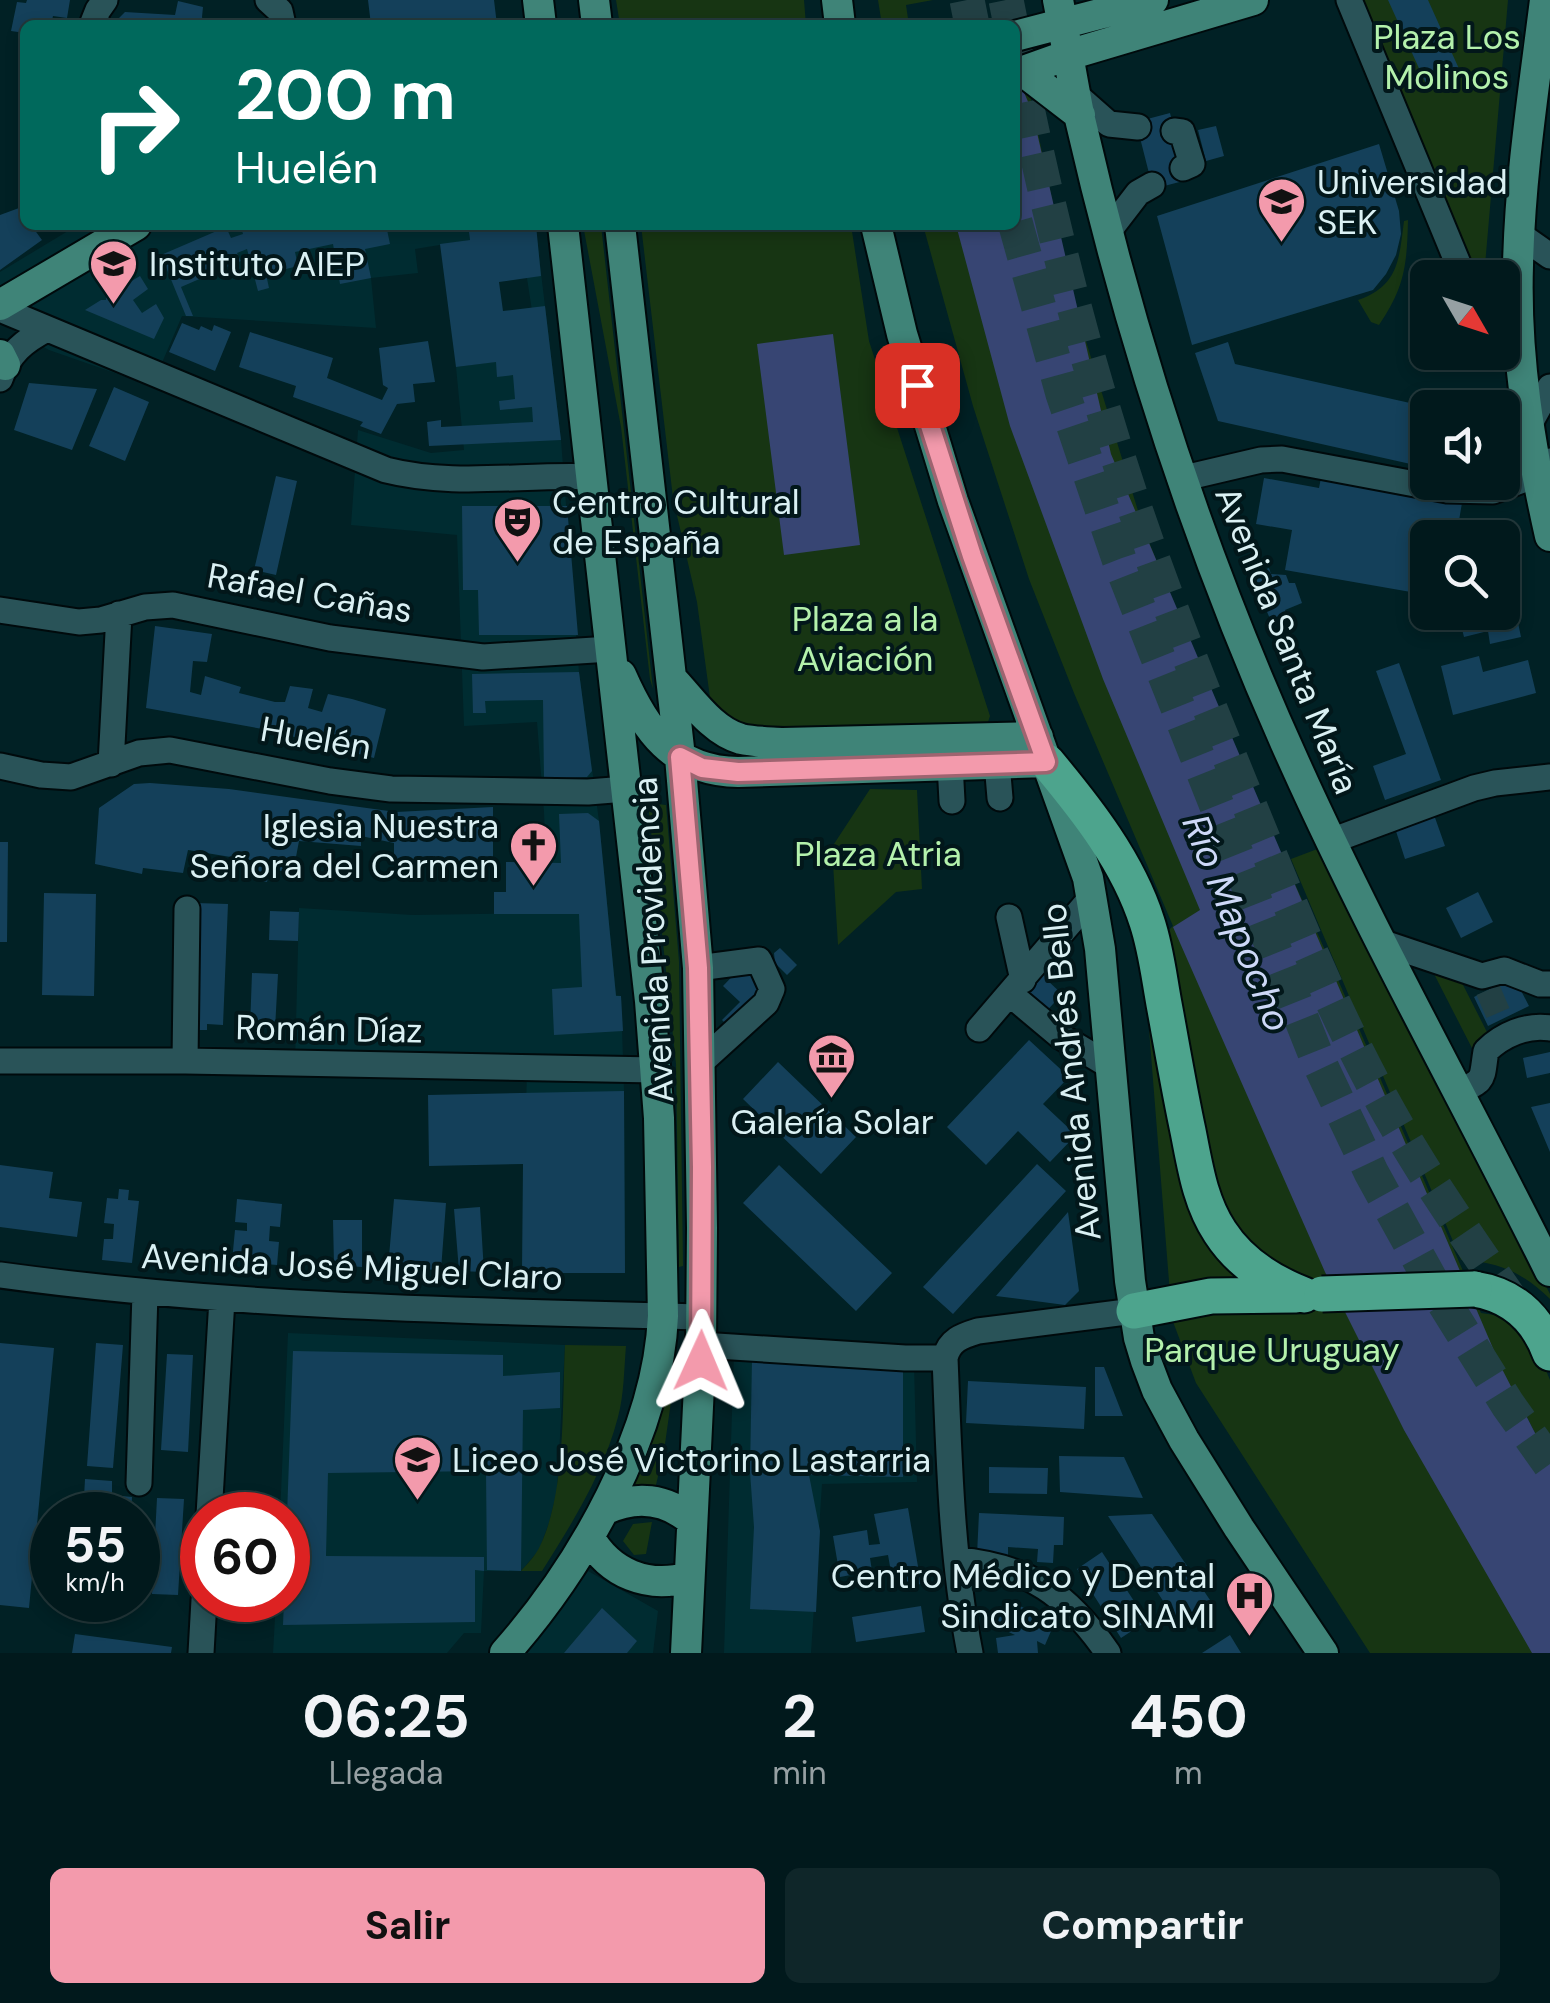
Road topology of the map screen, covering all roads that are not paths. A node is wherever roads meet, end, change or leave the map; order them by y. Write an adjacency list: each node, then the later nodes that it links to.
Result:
1 (268, 0): 7 (street)
2 (1152, 0): 6 (main road)
3 (1253, 0): 9 (main road)
4 (1349, 0): 25 (street)
5 (1545, 0): 13 (main road)
6 (1061, 12): 8 (main road); 9 (main road, Avenida Santa María)
7 (282, 20)
8 (1020, 33)
9 (1068, 55): 10 (main road); 12 (main road, Avenida Santa María)
10 (1020, 73)
11 (1020, 74): 12 (main road)
12 (1077, 104): 14 (street); 22 (main road, Avenida Santa María)
13 (1540, 120): 23 (main road)
14 (1138, 127)
15 (1174, 131): 16 (street)
16 (1184, 168)
17 (1152, 185): 22 (street)
18 (119, 230): 27 (main road)
19 (564, 230): 34 (main road, Avenida Providencia)
20 (621, 230): 40 (main road, Avenida Providencia)
21 (877, 230): 41 (main road, Avenida Andrés Bello)
22 (1108, 232): 35 (main road, Avenida Santa María)
23 (1520, 235): 24 (street); 26 (main road)
24 (1550, 256)
25 (1457, 260)
26 (1519, 260)
27 (0, 307): 28 (street)
28 (48, 329): 29 (street); 34 (street)
29 (2, 366)
30 (1519, 370): 32 (main road)
31 (1550, 387): 32 (street)
32 (1528, 424): 33 (main road)
33 (1543, 466): 35 (street); 36 (main road)
34 (592, 477): 39 (main road, Avenida Providencia)
35 (1180, 478): 51 (main road, Avenida Santa María)
36 (1550, 536)
37 (0, 610): 38 (street, Rafael Cañas)
38 (119, 614): 39 (street, Rafael Cañas); 44 (street)
39 (610, 649): 42 (main road); 48 (main road, Avenida Providencia)
40 (672, 679): 41 (main road); 42 (main road, Avenida Providencia)
41 (1042, 750): 43 (main road); 52 (main road, Avenida Andrés Bello); 70 (highway)
42 (680, 757): 45 (main road); 56 (main road, Avenida Providencia)
43 (997, 763): 45 (main road); 49 (street)
44 (111, 764): 46 (street, Huelén); 48 (street, Huelén)
45 (950, 764): 50 (street)
46 (0, 766)
47 (1550, 777): 51 (street)
48 (626, 789): 65 (main road, Avenida Providencia)
49 (1000, 798)
50 (952, 801)
51 (1331, 841): 55 (main road, Avenida Santa María)
52 (1092, 898): 58 (street); 64 (main road, Avenida Andrés Bello)
53 (187, 910): 62 (street)
54 (1009, 917): 58 (street)
55 (1381, 942): 57 (street); 66 (main road, Avenida Santa María)
56 (698, 968): 63 (main road, Avenida Providencia); 63 (street)
57 (1545, 984): 59 (street)
58 (1017, 987): 60 (street); 64 (street)
59 (1546, 1027): 66 (street)
60 (979, 1029)
61 (0, 1061): 62 (street, Román Díaz)
62 (185, 1061): 65 (street, Román Díaz)
63 (700, 1063): 74 (main road, Avenida Providencia)
64 (1110, 1066): 72 (main road, Avenida Andrés Bello)
65 (656, 1070): 73 (main road, Avenida Providencia)
66 (1457, 1093): 67 (main road, Avenida Santa María)
67 (1550, 1271)
68 (0, 1275): 69 (street, Avenida José Miguel Claro)
69 (145, 1293): 71 (street, Avenida José Miguel Claro); 77 (street)
70 (1313, 1294): 72 (highway); 75 (highway, bridge)
71 (222, 1298): 73 (street, Avenida José Miguel Claro); 78 (street)
72 (1134, 1311): 76 (street); 89 (main road, Avenida Andrés Bello)
73 (663, 1316): 74 (street, Avenida José Miguel Claro); 80 (main road, Avenida Providencia)
74 (701, 1331): 76 (street, Avenida José Miguel Claro); 79 (main road, Avenida Providencia)
75 (1550, 1353)
76 (945, 1358): 81 (street)
77 (139, 1483)
78 (210, 1492)
79 (692, 1521): 80 (main road); 82 (main road, Avenida Providencia)
80 (597, 1523): 82 (main road); 85 (main road, Avenida Providencia)
81 (957, 1560): 87 (street); 88 (street)
82 (689, 1576): 86 (main road, Avenida Providencia)
83 (203, 1622): 84 (street)
84 (201, 1653)
85 (505, 1653)
86 (686, 1653)
87 (970, 1653)
88 (1108, 1653)
89 (1323, 1653)

